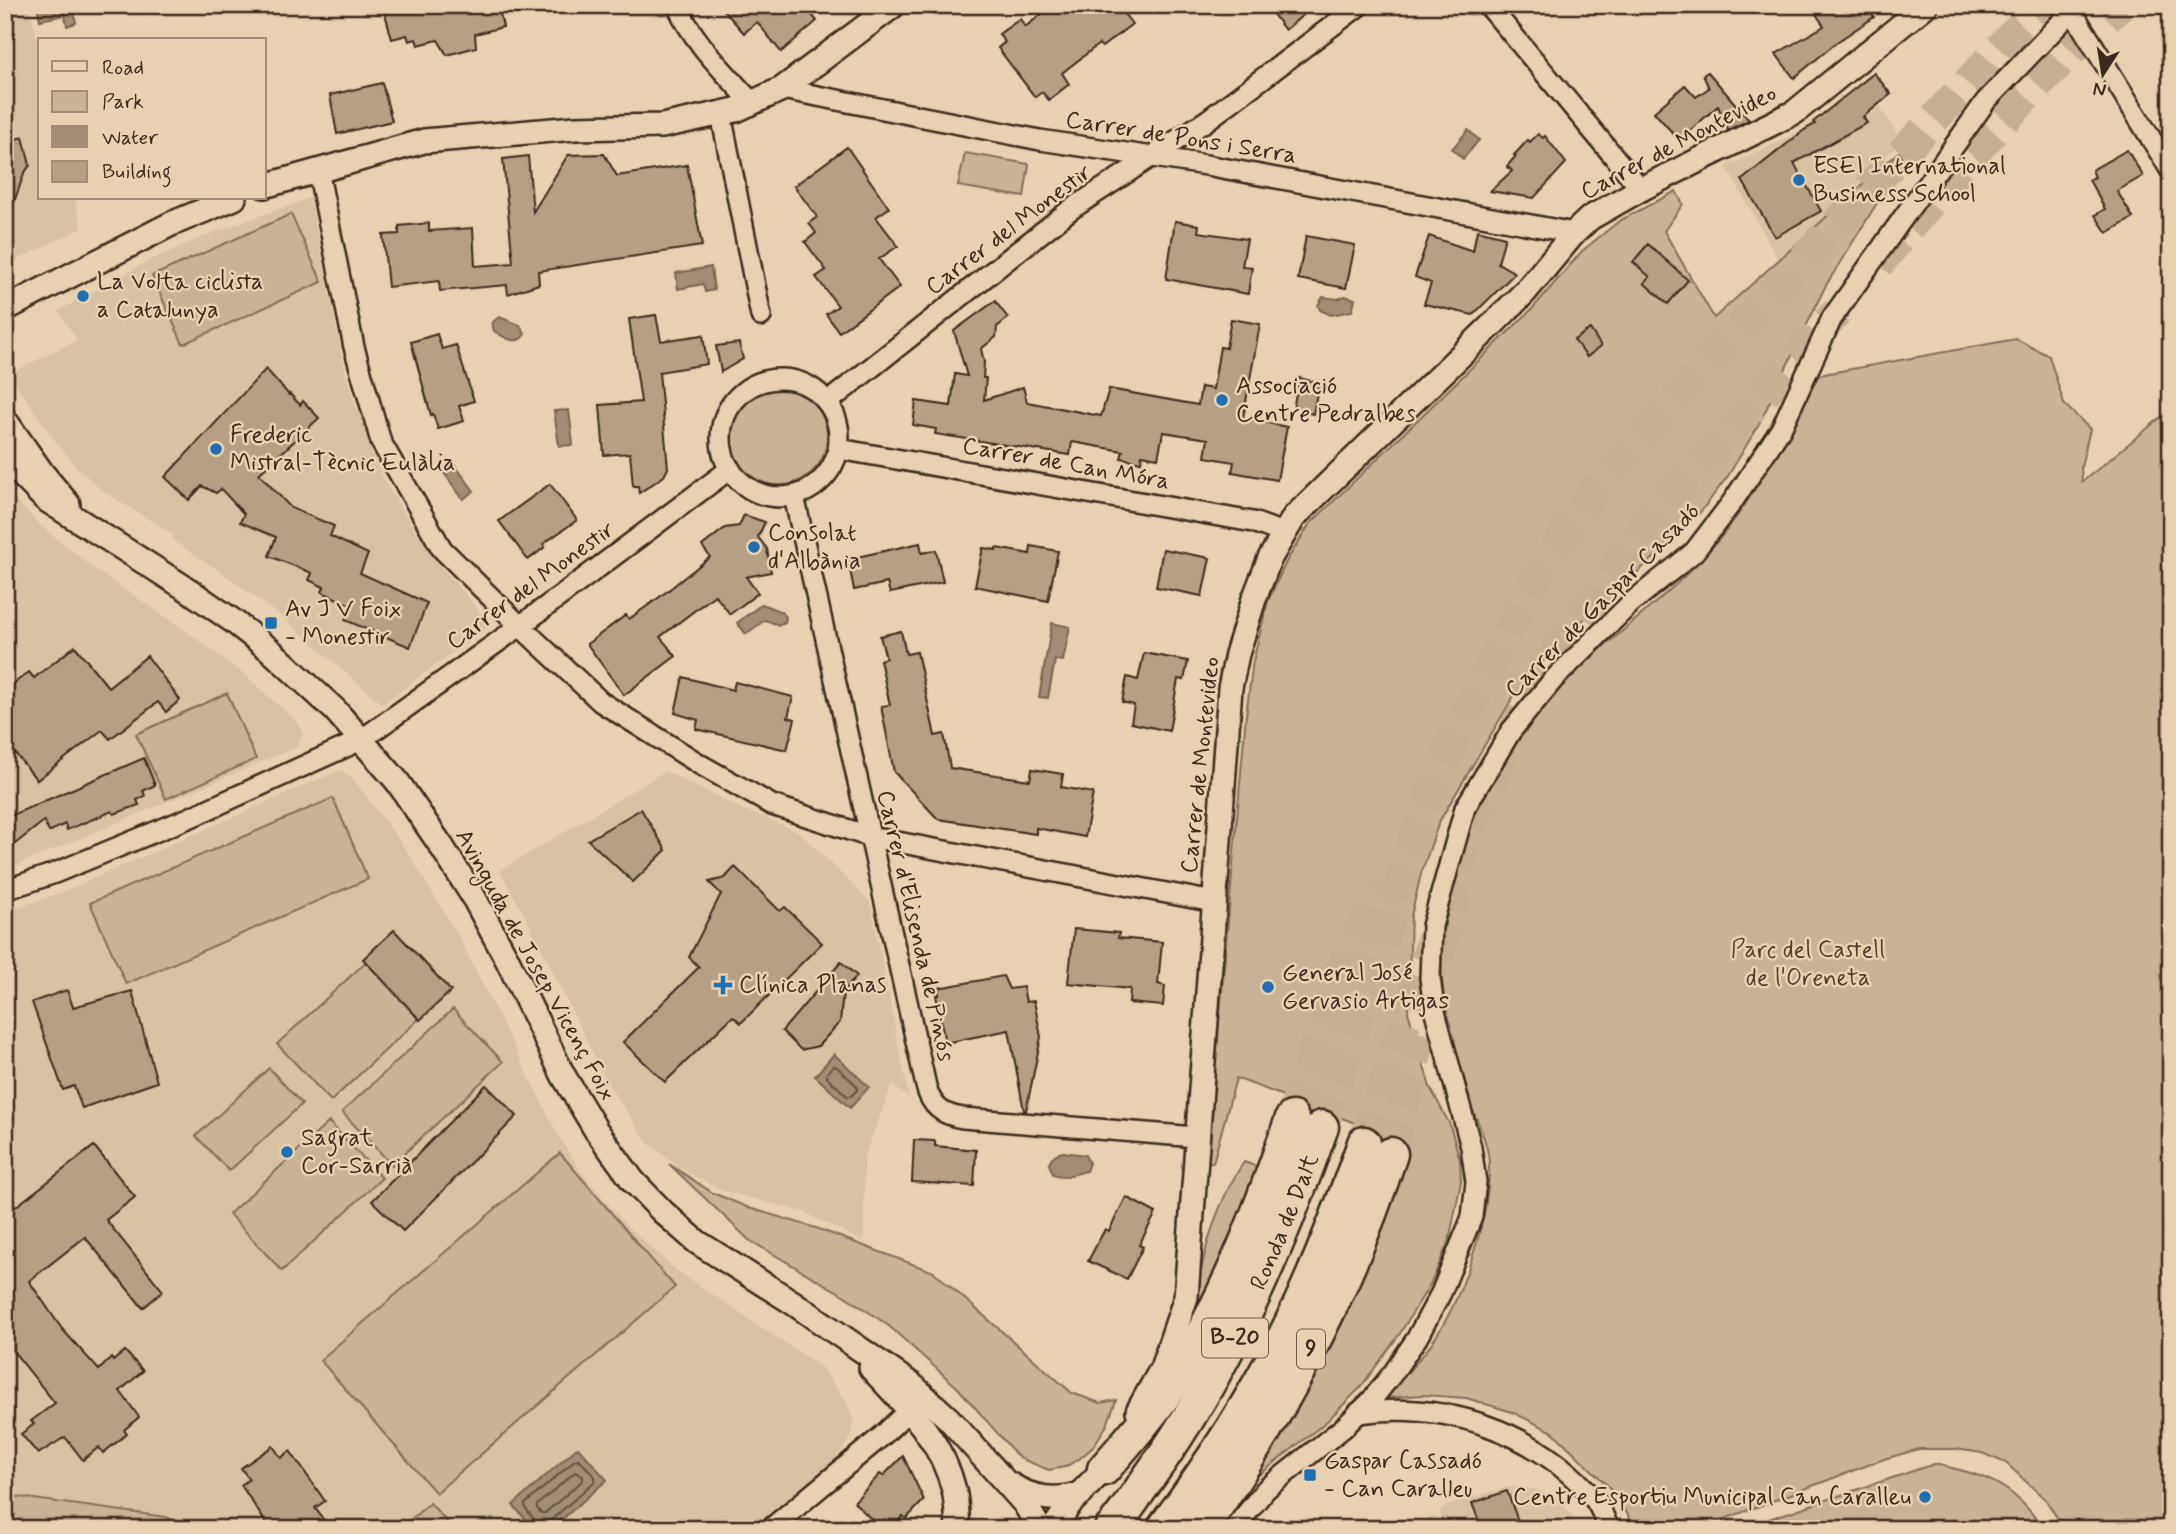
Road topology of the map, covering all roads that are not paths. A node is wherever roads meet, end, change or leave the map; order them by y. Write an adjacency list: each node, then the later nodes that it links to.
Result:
1 (677, 5): 8 (street)
2 (894, 5): 7 (street)
3 (1360, 5): 10 (street, Carrer del Monestir)
4 (1488, 5): 14 (street)
5 (1926, 5): 14 (street, Carrer de Montevideo)
6 (2076, 8): 12 (street); 36 (street, Carrer de Gaspar Casadó)
7 (782, 89): 8 (street); 10 (street, Carrer de Pons i Serra)
8 (753, 104): 9 (street)
9 (721, 114): 11 (street); 18 (street)
10 (1151, 157): 16 (street, Carrer de Pons i Serra); 19 (street, Carrer del Monestir)
11 (318, 170): 13 (street); 27 (street)
12 (2171, 171)
13 (266, 185)
14 (1641, 189): 16 (street, Carrer de Montevideo)
15 (229, 200): 17 (street)
16 (1574, 233): 26 (street, Carrer de Montevideo)
17 (12, 306)
18 (761, 316)
19 (828, 402): 21 (street); 23 (street)
20 (5, 420): 25 (street, Avinguda de Josep Vicenç Foix)
21 (839, 449): 24 (street); 26 (street, Carrer de Can Móra)
22 (5, 458): 25 (street, Avinguda de Josep Vicenç Foix)
23 (730, 469): 24 (street); 27 (street, Carrer del Monestir)
24 (794, 496): 29 (street, Carrer d'Elisenda de Pinós)
25 (86, 525): 28 (street, Avinguda de Josep Vicenç Foix)
26 (1283, 533): 31 (street, Carrer de Montevideo)
27 (520, 626): 28 (street, Carrer del Monestir); 29 (street)
28 (361, 740): 30 (street, Carrer del Monestir); 34 (street, Avinguda de Josep Vicenç Foix)
29 (871, 837): 31 (street); 32 (street, Carrer d'Elisenda de Pinós)
30 (5, 890)
31 (1214, 902): 32 (street, Carrer de Montevideo)
32 (1196, 1137): 37 (street, Carrer de Montevideo)
33 (1378, 1149): 45 (highway, Ronda de Dalt / B-20); 46 (highway, 9)
34 (848, 1342): 35 (street, Avinguda de Josep Vicenç Foix); 38 (street, Avinguda de Josep Vicenç Foix)
35 (910, 1409): 40 (street); 41 (street, Avinguda de Josep Vicenç Foix)
36 (1358, 1413): 47 (street, Carrer de Gaspar Casadó); 48 (street)
37 (1104, 1469): 39 (street, Carrer de Montevideo); 44 (highway, Ronda de Dalt / B-20)
38 (1002, 1478): 39 (street); 42 (street, Avinguda de Josep Vicenç Foix)
39 (1082, 1493): 43 (street, Carrer de Montevideo)
40 (770, 1529)
41 (958, 1529)
42 (1040, 1529)
43 (1053, 1529)
44 (1111, 1529)
45 (1163, 1529)
46 (1201, 1529)
47 (1234, 1529)
48 (1609, 1529)

